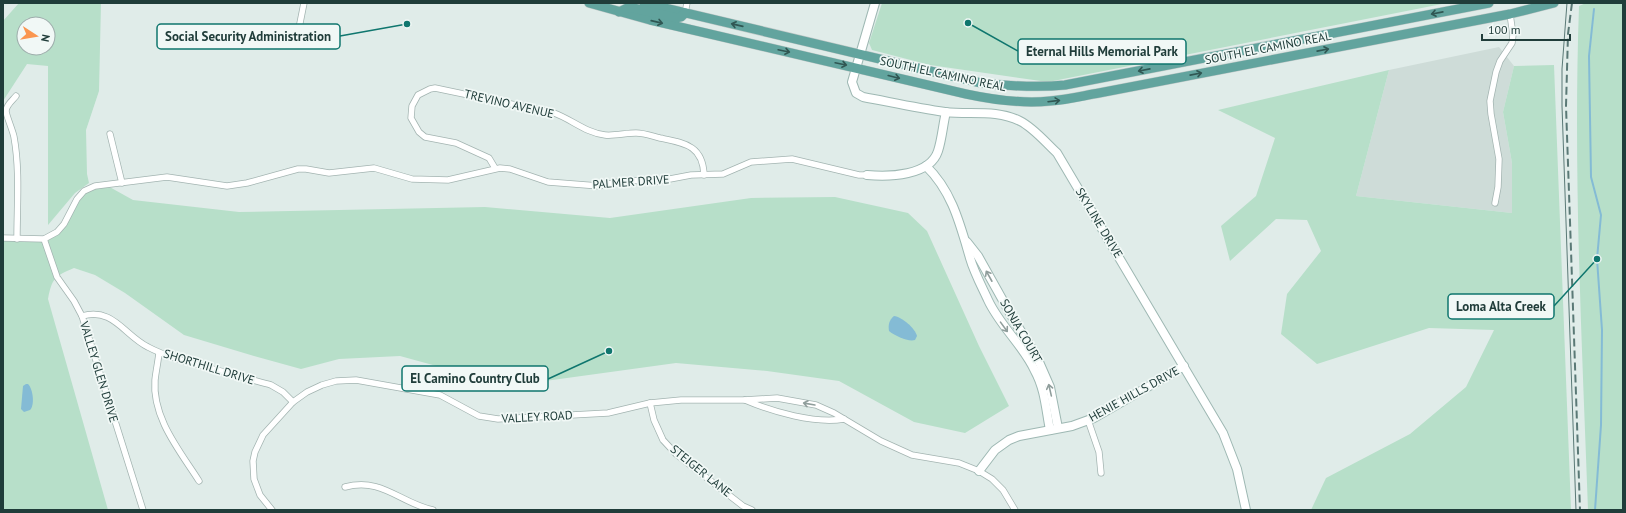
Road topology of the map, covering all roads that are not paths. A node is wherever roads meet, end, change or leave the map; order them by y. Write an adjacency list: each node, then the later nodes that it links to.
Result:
1 (304, 3): 11 (street)
2 (589, 3): 8 (main road, SOUTH EL CAMINO REAL)
3 (644, 3): 9 (main road, SOUTH EL CAMINO REAL)
4 (687, 3): 9 (street)
5 (875, 3): 12 (street, SKYLINE DRIVE)
6 (1489, 3): 12 (main road, SOUTH EL CAMINO REAL, one-way to 12)
7 (1554, 3): 10 (main road, SOUTH EL CAMINO REAL)
8 (619, 12): 9 (main road); 13 (main road, SOUTH EL CAMINO REAL, one-way to 13)
9 (685, 13): 12 (main road, SOUTH EL CAMINO REAL, one-way to 9)
10 (1510, 14): 13 (main road, SOUTH EL CAMINO REAL, one-way to 10); 22 (street)
11 (298, 33)
12 (859, 54): 13 (street, SKYLINE DRIVE)
13 (856, 67): 15 (street, SKYLINE DRIVE)
14 (16, 96): 24 (street)
15 (946, 112): 17 (street); 29 (street, SKYLINE DRIVE)
16 (110, 134): 21 (street)
17 (926, 166): 20 (street, PALMER DRIVE); 26 (street, SONJA COURT)
18 (495, 168): 19 (street, PALMER DRIVE); 19 (street, TREVINO AVENUE); 21 (street, PALMER DRIVE)
19 (704, 175): 20 (street, PALMER DRIVE)
20 (868, 175)
21 (122, 183): 25 (street, PALMER DRIVE)
22 (1495, 203)
23 (3, 238): 24 (street)
24 (17, 239): 25 (street)
25 (44, 239): 27 (street, VALLEY GLEN DRIVE)
26 (966, 240): 35 (street, SONJA COURT, one-way to 35); 35 (street, SONJA COURT, one-way to 26)
27 (82, 316): 28 (street, SHORTHILL DRIVE); 41 (street, VALLEY GLEN DRIVE)
28 (159, 353): 31 (street, SHORTHILL DRIVE); 38 (street)
29 (1184, 366): 34 (street, HENIE HILLS DRIVE); 45 (street, SKYLINE DRIVE)
30 (744, 400): 32 (street, VALLEY ROAD); 33 (street, VALLEY ROAD); 33 (street, VALLEY ROAD, one-way to 30)
31 (293, 402): 32 (street, VALLEY ROAD); 42 (street, VALLEY ROAD)
32 (650, 403): 40 (street, STEIGER LANE)
33 (844, 420): 36 (street, VALLEY ROAD)
34 (1088, 420): 35 (street, HENIE HILLS DRIVE); 37 (street)
35 (1054, 429): 36 (street, HENIE HILLS DRIVE)
36 (979, 471): 44 (street, VALLEY ROAD)
37 (1101, 473)
38 (198, 481)
39 (345, 488): 43 (street)
40 (749, 509)
41 (143, 510)
42 (272, 510)
43 (433, 510)
44 (1015, 510)
45 (1246, 510)

